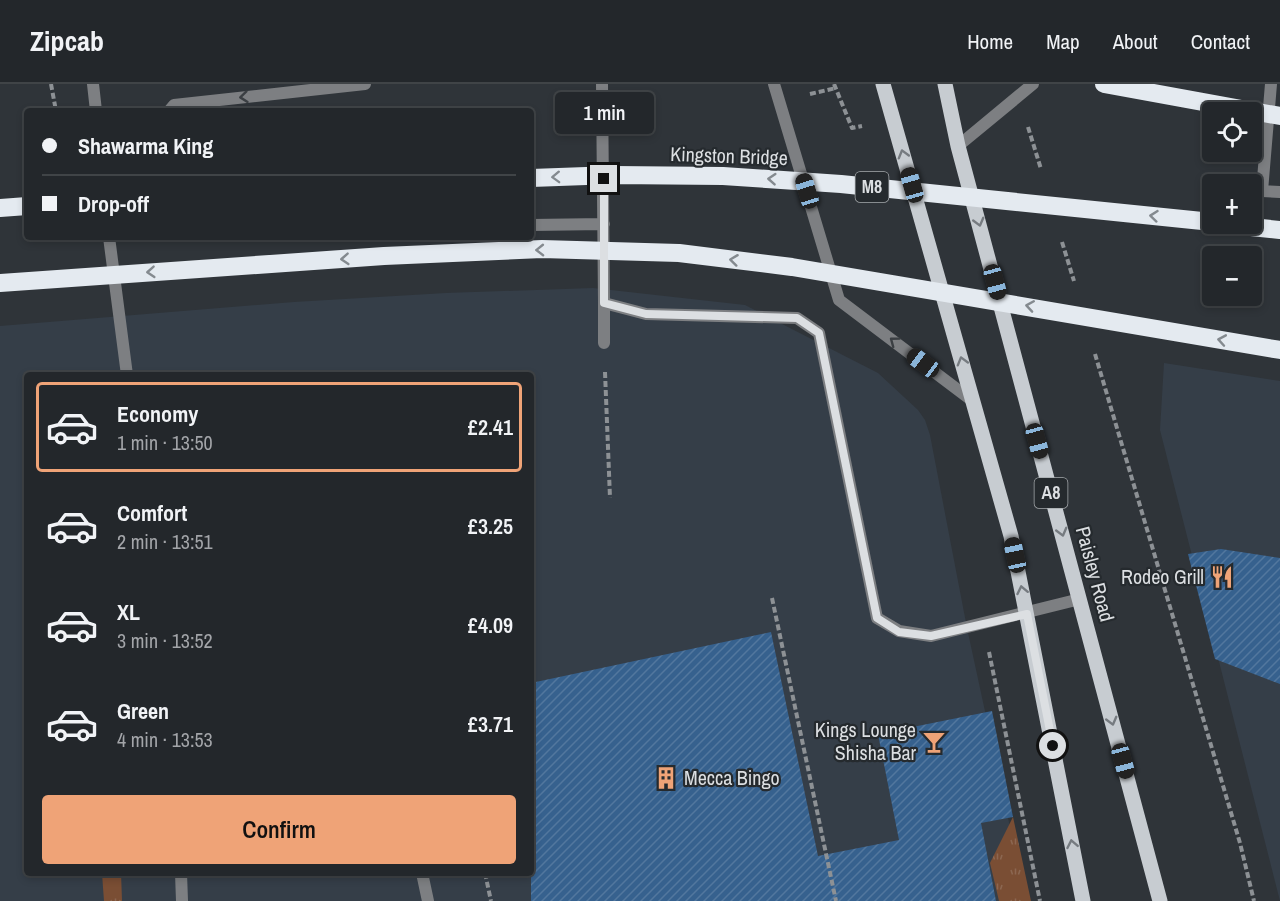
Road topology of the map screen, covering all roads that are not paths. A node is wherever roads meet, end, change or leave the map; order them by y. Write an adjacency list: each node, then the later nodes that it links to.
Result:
1 (93, 84): 10 (street)
2 (365, 84): 11 (street, one-way to 11)
3 (602, 84): 19 (street)
4 (774, 84): 29 (street, one-way to 4)
5 (883, 84): 29 (main road, one-way to 5)
6 (945, 84): 13 (main road, Paisley Road / A8)
7 (1033, 84): 13 (street)
8 (1104, 84): 12 (highway, bridge)
9 (1271, 84): 15 (street)
10 (96, 108)
11 (172, 108)
12 (1280, 116)
13 (958, 146): 30 (main road, Paisley Road / A8, one-way to 30)
14 (534, 178): 18 (highway, Kingston Bridge / M8, one-way to 14, bridge)
15 (1280, 192)
16 (24, 206): 17 (highway)
17 (0, 208)
18 (1202, 221)
19 (604, 224): 20 (street); 25 (street)
20 (534, 225)
21 (1262, 228): 22 (highway)
22 (1280, 230)
23 (109, 240): 28 (street)
24 (0, 283): 27 (highway, one-way to 24, bridge)
25 (604, 303): 26 (street); 31 (street)
26 (604, 343)
27 (1280, 350)
28 (127, 372)
29 (974, 402): 31 (main road, one-way to 29)
30 (1080, 599): 31 (street); 37 (main road, Paisley Road / A8, one-way to 37)
31 (1027, 614): 36 (main road, one-way to 31)
32 (181, 876): 34 (street)
33 (423, 876): 35 (street)
34 (182, 901)
35 (428, 901)
36 (1083, 901)
37 (1160, 901)

